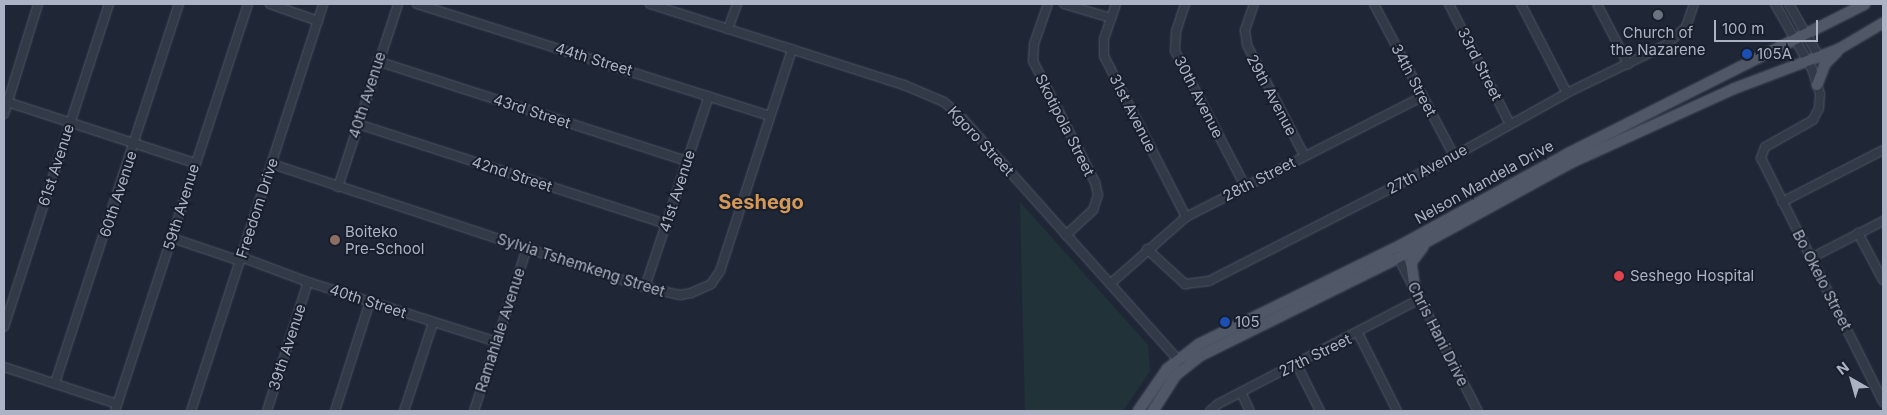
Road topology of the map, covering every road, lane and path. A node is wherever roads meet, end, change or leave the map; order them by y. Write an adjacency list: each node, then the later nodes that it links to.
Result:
1 (38, 4): 41 (street)
2 (110, 4): 44 (street, 61st Avenue)
3 (178, 4): 47 (street, 60th Avenue)
4 (248, 4): 52 (street, 59th Avenue)
5 (270, 4): 26 (street)
6 (323, 4): 26 (street, Freedom Drive)
7 (398, 4): 34 (street, 40th Avenue)
8 (417, 4): 39 (street, 44th Street)
9 (650, 4): 28 (street, Kgoro Street)
10 (737, 4): 28 (street)
11 (1048, 4): 61 (street, Skotipola Street)
12 (1064, 4): 25 (street)
13 (1116, 4): 25 (street, 31st Avenue)
14 (1185, 4): 54 (street, 30th Avenue)
15 (1244, 4): 24 (street)
16 (1374, 4): 40 (street, 34th Street)
17 (1449, 4): 46 (street, 33rd Street)
18 (1521, 4): 38 (street)
19 (1597, 4): 36 (street)
20 (1694, 4): 36 (street, 27th Avenue)
21 (1775, 4): 30 (street)
22 (1789, 4): 29 (street)
23 (1865, 4): 29 (main road, Nelson Mandela Drive)
24 (1254, 5): 49 (street, 29th Avenue)
25 (1111, 18): 57 (street, 31st Avenue)
26 (318, 21): 53 (street, Freedom Drive)
27 (1883, 23): 32 (main road, Nelson Mandela Drive)
28 (728, 29): 31 (street, Kgoro Street)
29 (1806, 33): 30 (main road, Nelson Mandela Drive); 33 (street)
30 (1794, 38): 35 (street); 65 (main road, Nelson Mandela Drive)
31 (792, 49): 43 (street, Sylvia Tshemkeng Street); 61 (street, Kgoro Street)
32 (1839, 49): 33 (main road, Nelson Mandela Drive); 37 (main road)
33 (1820, 57): 35 (main road, Nelson Mandela Drive)
34 (377, 61): 45 (street, 40th Avenue); 51 (street, 43rd Street)
35 (1808, 62): 37 (street); 63 (main road, Nelson Mandela Drive)
36 (1628, 64): 38 (street, 27th Avenue)
37 (1817, 85): 56 (street, Bo Okelo Street)
38 (1567, 93): 46 (street, 27th Avenue)
39 (709, 96): 43 (street, 44th Street); 51 (street, 41st Avenue)
40 (1423, 96): 49 (street, 28th Street); 50 (street, 34th Street)
41 (6, 102): 42 (street); 44 (street)
42 (4, 114)
43 (770, 116): 73 (street, Sylvia Tshemkeng Street)
44 (70, 122): 47 (street); 78 (street, 61st Avenue)
45 (358, 124): 55 (street, 40th Avenue); 59 (street, 42nd Street)
46 (1510, 124): 50 (street, 27th Avenue)
47 (134, 144): 52 (street); 85 (street, 60th Avenue)
48 (1883, 150): 56 (street)
49 (1304, 156): 54 (street, 28th Street)
50 (1454, 156): 66 (street, 27th Avenue)
51 (686, 161): 59 (street, 41st Avenue)
52 (194, 163): 62 (street, 59th Avenue)
53 (272, 164): 55 (street, Sylvia Tshemkeng Street); 69 (street, Freedom Drive)
54 (1244, 186): 57 (street, 28th Street)
55 (338, 187): 64 (street, Sylvia Tshemkeng Street)
56 (1782, 202): 68 (street, Bo Okelo Street)
57 (1186, 217): 66 (street, 28th Street)
58 (1883, 221): 60 (street)
59 (665, 224): 73 (street, 41st Avenue)
60 (1858, 233): 68 (street); 70 (street)
61 (1066, 235): 72 (street, Kgoro Street)
62 (172, 238): 69 (street, 40th Street); 88 (street, 59th Avenue)
63 (1427, 242): 67 (main road, Nelson Mandela Drive); 74 (main road)
64 (526, 248): 73 (street, Sylvia Tshemkeng Street); 80 (street, Ramahlale Avenue)
65 (1394, 248): 67 (street, Chris Hani Drive); 81 (main road, Nelson Mandela Drive)
66 (1148, 249): 72 (street, 28th Street)
67 (1399, 258): 74 (street, Chris Hani Drive); 84 (main road, Nelson Mandela Drive)
68 (1811, 258): 87 (street, Bo Okelo Street)
69 (241, 259): 71 (street, 40th Street); 89 (street, Freedom Drive)
70 (1883, 280)
71 (308, 282): 76 (street, 40th Street); 90 (street, 39th Avenue)
72 (1110, 284): 81 (street, Kgoro Street)
73 (645, 287)
74 (1414, 290): 75 (street, Chris Hani Drive)
75 (1420, 300): 79 (street, 27th Street); 100 (street, Chris Hani Drive)
76 (370, 302): 77 (street, 40th Street); 91 (street)
77 (433, 323): 80 (street, 40th Street); 92 (street)
78 (4, 327)
79 (1358, 334): 82 (street, 27th Street); 99 (street)
80 (496, 342): 93 (street, Ramahlale Avenue)
81 (1177, 358): 84 (street, Kgoro Street); 94 (main road, Nelson Mandela Drive)
82 (1296, 364): 86 (street, 27th Street); 98 (street)
83 (4, 367): 85 (street)
84 (1184, 367): 95 (main road, Nelson Mandela Drive)
85 (55, 383): 88 (street)
86 (1240, 392): 96 (street, 27th Street); 97 (street)
87 (1883, 402)
88 (116, 408)
89 (191, 411)
90 (267, 411)
91 (334, 411)
92 (404, 411)
93 (474, 411)
94 (1138, 411)
95 (1153, 411)
96 (1210, 411)
97 (1250, 411)
98 (1320, 411)
99 (1397, 411)
100 (1478, 411)

